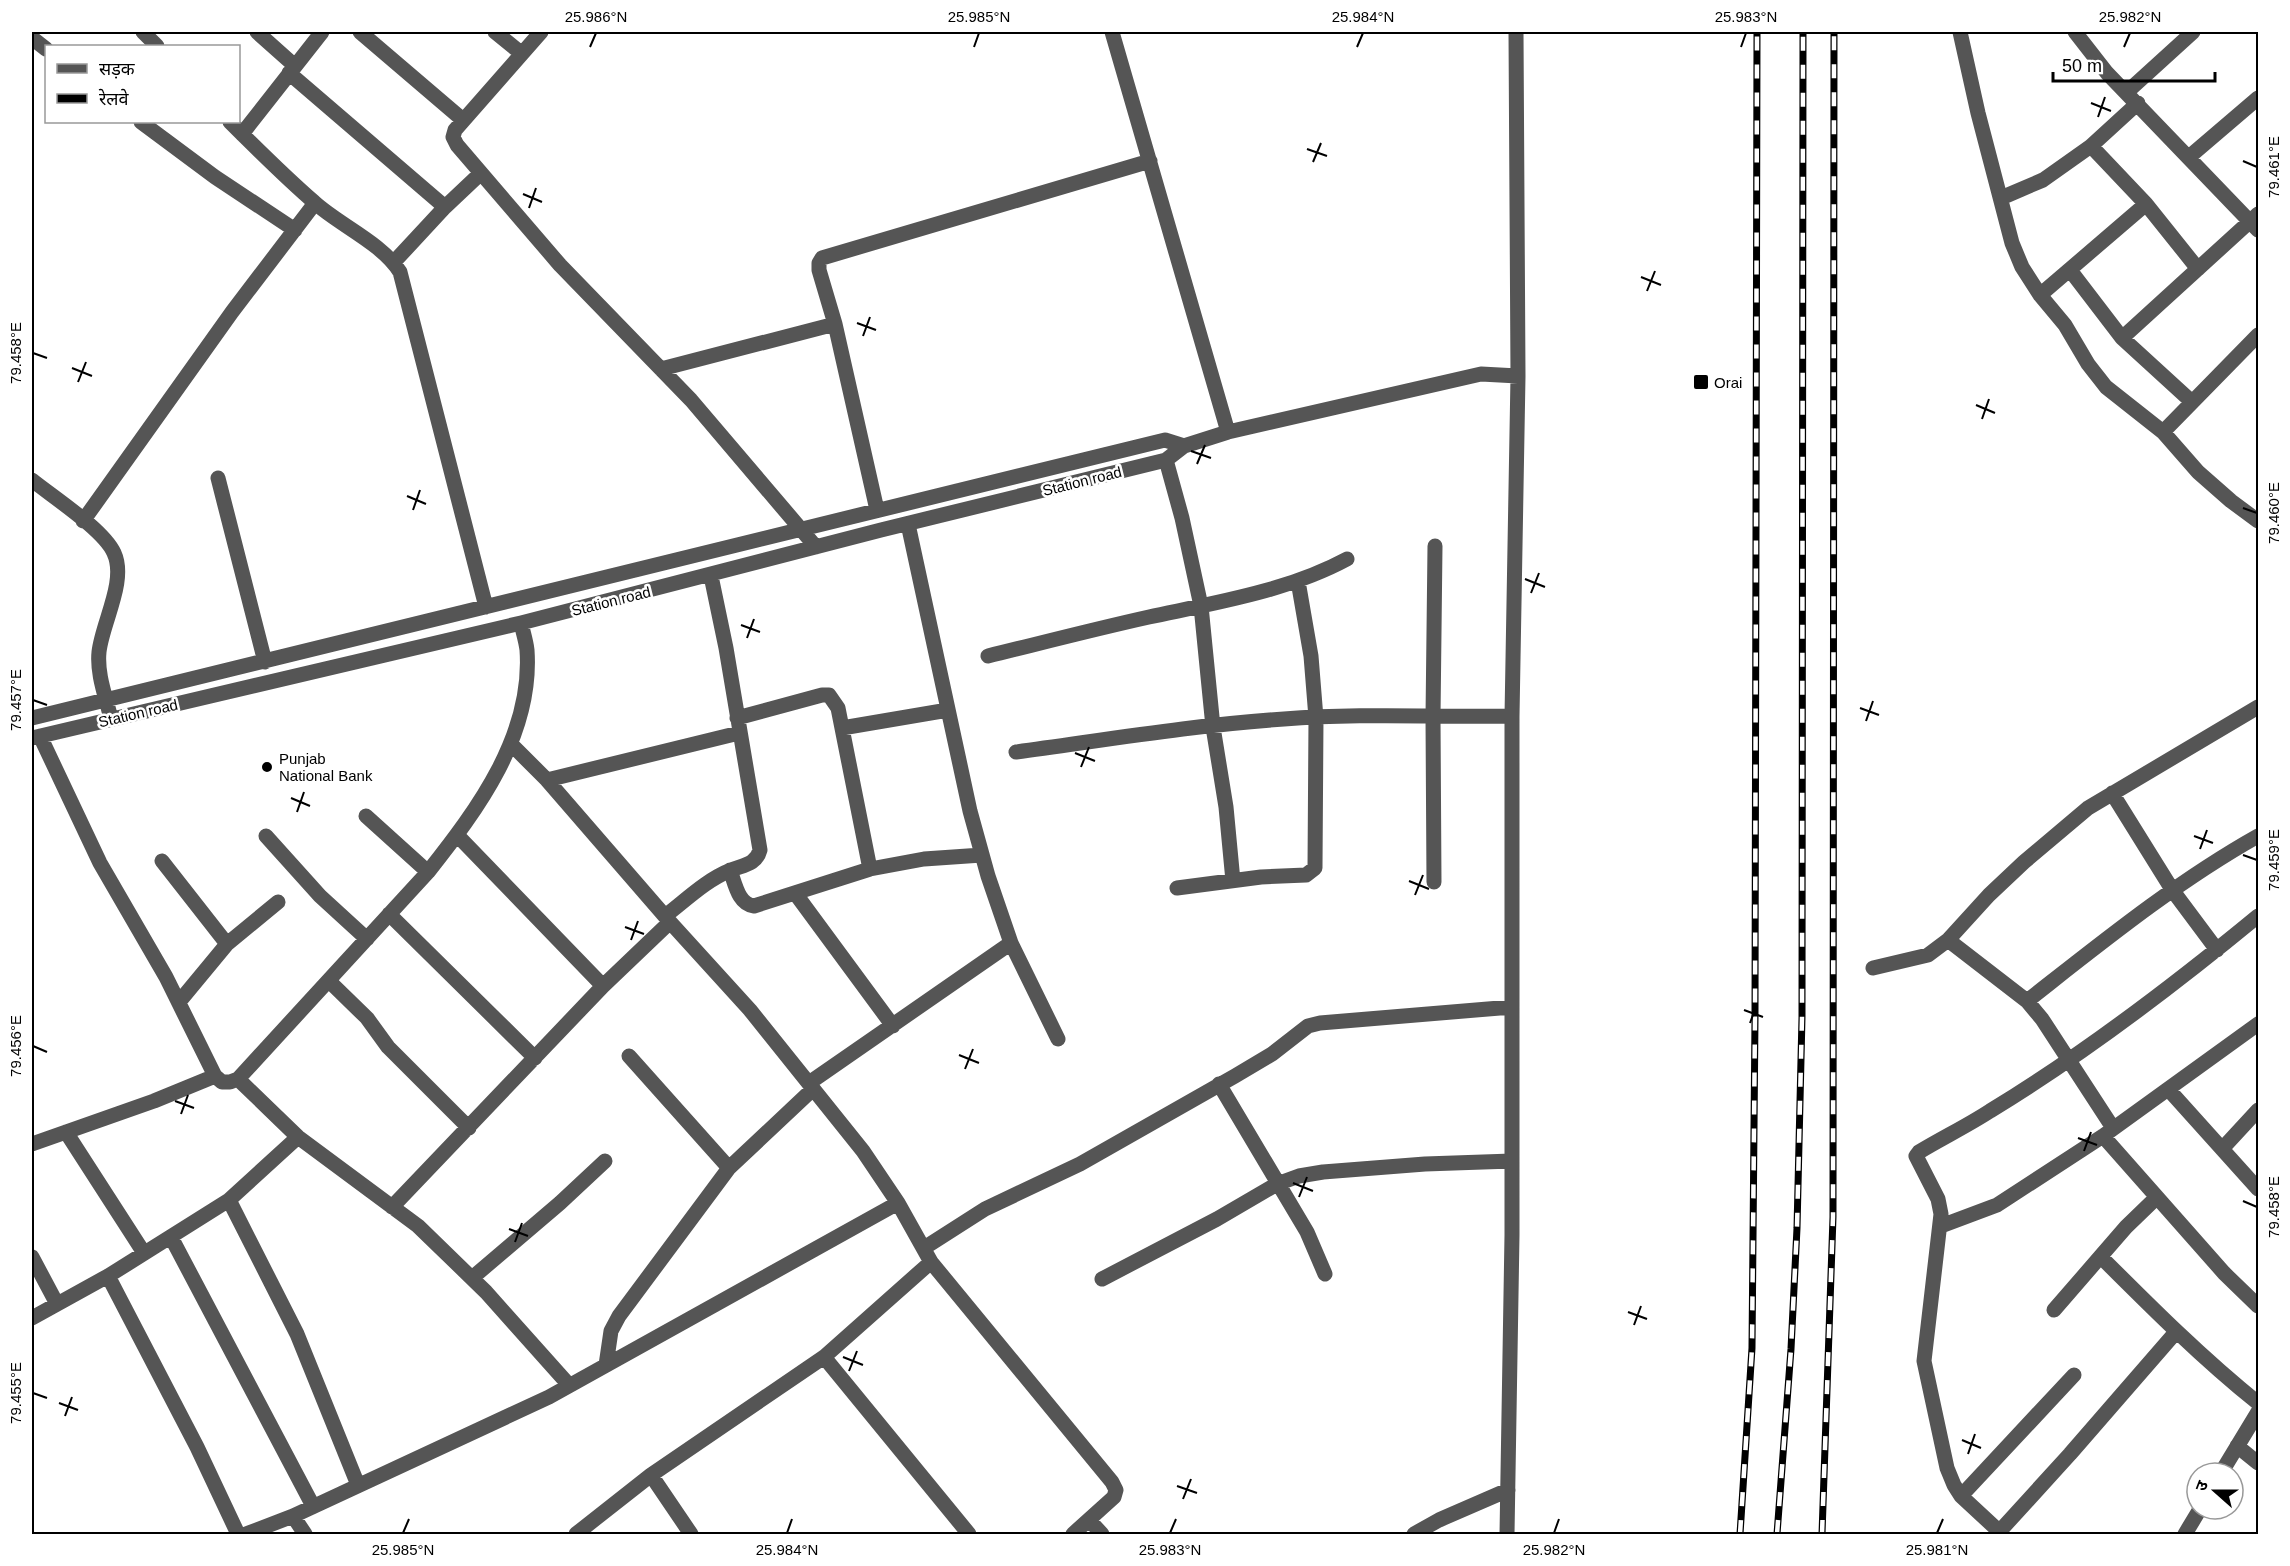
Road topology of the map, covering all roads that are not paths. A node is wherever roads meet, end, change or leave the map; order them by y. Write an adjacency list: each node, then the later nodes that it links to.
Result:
1 (142, 32): 13 (street)
2 (257, 32): 16 (street)
3 (322, 32): 16 (street)
4 (360, 32): 19 (street)
5 (495, 32): 15 (street)
6 (541, 32): 15 (street)
7 (1112, 32): 25 (street)
8 (1516, 32): 41 (street)
9 (1960, 32): 27 (street)
10 (2075, 32): 17 (street)
11 (2191, 32): 17 (street)
12 (32, 38): 14 (street)
13 (156, 45)
14 (45, 48)
15 (521, 54): 19 (street)
16 (292, 69): 22 (street); 30 (street)
17 (2132, 98): 23 (street); 24 (street)
18 (2259, 98): 24 (street)
19 (463, 120): 26 (street)
20 (142, 123): 32 (street)
21 (231, 123): 22 (street)
22 (242, 134): 28 (street)
23 (2091, 146): 27 (street); 29 (street)
24 (2189, 157): 31 (street)
25 (1150, 161): 37 (street); 43 (street)
26 (481, 173): 30 (street); 40 (street)
27 (2001, 198): 36 (street)
28 (315, 203): 32 (street); 33 (street)
29 (2146, 204): 34 (street); 35 (street)
30 (445, 207): 33 (street)
31 (2256, 222): 34 (street)
32 (295, 230): 50 (street)
33 (394, 262): 60 (street)
34 (2198, 269): 39 (street)
35 (2070, 270): 36 (street); 39 (street)
36 (2040, 295): 44 (street)
37 (835, 324): 40 (street); 49 (street)
38 (2259, 335): 42 (street)
39 (2122, 338): 42 (street)
40 (660, 369): 53 (street)
41 (1518, 376): 43 (street, Station road); 67 (street)
42 (2192, 402): 44 (street)
43 (1228, 432): 45 (street, Station road)
44 (2163, 432): 51 (street)
45 (1184, 446): 46 (street, Station road); 49 (street, Station road)
46 (1166, 460): 52 (street, Station road); 59 (street)
47 (218, 478): 63 (street)
48 (32, 480): 50 (street)
49 (877, 510): 53 (street, Station road)
50 (83, 521): 64 (street)
51 (2259, 521)
52 (908, 524): 55 (street, Station road); 66 (street)
53 (800, 528): 55 (street); 60 (street, Station road)
54 (1435, 546): 68 (street)
55 (816, 547): 57 (street, Station road)
56 (1347, 560): 58 (street)
57 (711, 576): 61 (street, Station road); 72 (street)
58 (1298, 581): 59 (street); 70 (street)
59 (1201, 606): 62 (street); 73 (street)
60 (486, 607): 63 (street, Station road)
61 (521, 623): 71 (street, Station road); 76 (street)
62 (987, 656)
63 (265, 662): 64 (street, Station road)
64 (106, 701): 69 (street, Station road); 71 (street)
65 (2259, 707): 79 (street)
66 (948, 710): 74 (street); 84 (street)
67 (1512, 716): 68 (street); 108 (street)
68 (1433, 717): 70 (street); 90 (street)
69 (32, 718)
70 (1316, 718): 73 (street); 89 (street)
71 (111, 720): 75 (street, Station road)
72 (738, 726): 74 (street); 78 (street); 87 (street)
73 (1213, 727): 77 (street); 89 (street)
74 (842, 728): 86 (street)
75 (36, 737): 107 (street)
76 (511, 744): 78 (street); 81 (street)
77 (1016, 752)
78 (548, 780): 97 (street)
79 (2112, 793): 92 (street); 99 (street)
80 (366, 816): 88 (street)
81 (457, 835): 88 (street); 105 (street)
82 (266, 836): 98 (street)
83 (2259, 836): 92 (street)
84 (982, 855): 86 (street); 100 (street)
85 (162, 861): 101 (street)
86 (870, 869): 93 (street)
87 (730, 870): 93 (street); 97 (street)
88 (428, 872): 95 (street)
89 (1233, 881): 91 (street)
90 (1434, 882)
91 (1177, 888)
92 (2173, 891): 102 (street); 106 (street)
93 (795, 893): 110 (street)
94 (278, 902): 101 (street)
95 (389, 914): 98 (street); 113 (street)
96 (2259, 916): 102 (street)
97 (668, 919): 105 (street); 118 (street)
98 (367, 939): 104 (street)
99 (1948, 940): 103 (street); 106 (street)
100 (1011, 943): 110 (street); 111 (street)
101 (227, 944): 107 (street)
102 (2217, 950): 114 (street)
103 (1873, 968)
104 (329, 981): 116 (street); 121 (street)
105 (603, 986): 113 (street)
106 (2027, 1001): 114 (street)
107 (179, 1002): 115 (street)
108 (1512, 1007): 117 (street); 128 (street)
109 (2259, 1024): 119 (street)
110 (893, 1026): 118 (street)
111 (1058, 1039)
112 (630, 1056): 129 (street)
113 (535, 1058): 121 (street)
114 (2068, 1059): 123 (street); 136 (street)
115 (215, 1076): 116 (street); 122 (street)
116 (238, 1079): 124 (street)
117 (1220, 1084): 130 (street); 138 (street)
118 (811, 1086): 129 (street); 134 (street)
119 (2169, 1090): 123 (street); 126 (street)
120 (2259, 1110): 126 (street)
121 (469, 1128): 135 (street)
122 (66, 1132): 125 (street); 139 (street)
123 (2108, 1132): 132 (street); 136 (street)
124 (298, 1137): 133 (street); 135 (street)
125 (32, 1144)
126 (2222, 1149): 131 (street)
127 (605, 1161): 145 (street)
128 (1512, 1161): 130 (street); 163 (street)
129 (729, 1168): 153 (street)
130 (1277, 1184): 143 (street); 146 (street)
131 (2259, 1189)
132 (2156, 1198): 141 (street); 148 (street)
133 (229, 1200): 137 (street); 162 (street)
134 (898, 1203): 138 (street); 153 (street)
135 (392, 1207): 145 (street)
136 (1941, 1226): 164 (street)
137 (171, 1237): 139 (street); 165 (street)
138 (924, 1248): 142 (street)
139 (144, 1253): 144 (street)
140 (32, 1257): 147 (street)
141 (2101, 1257): 149 (street); 151 (street)
142 (932, 1262): 152 (street); 167 (street)
143 (1325, 1274)
144 (108, 1275): 147 (street); 170 (street)
145 (472, 1278): 155 (street)
146 (1102, 1279)
147 (57, 1304): 150 (street)
148 (2259, 1306)
149 (2054, 1310)
150 (32, 1318)
151 (2176, 1332): 156 (street); 169 (street)
152 (824, 1358): 161 (street); 175 (street)
153 (606, 1365): 155 (street)
154 (2074, 1375): 164 (street)
155 (569, 1385): 162 (street)
156 (2259, 1403)
157 (2259, 1412): 158 (street)
158 (2236, 1446): 159 (street); 160 (street)
159 (2228, 1461)
160 (2259, 1462)
161 (651, 1475): 173 (street); 174 (street)
162 (358, 1485): 165 (street)
163 (1508, 1490): 178 (street); 179 (street)
164 (1961, 1496): 169 (street)
165 (313, 1506): 166 (street)
166 (293, 1516): 171 (street); 172 (street)
167 (1089, 1520): 176 (street); 177 (street)
168 (2193, 1521): 180 (street)
169 (2000, 1533)
170 (238, 1534)
171 (246, 1534)
172 (305, 1534)
173 (576, 1534)
174 (691, 1534)
175 (969, 1534)
176 (1073, 1534)
177 (1102, 1534)
178 (1414, 1534)
179 (1507, 1534)
180 (2185, 1534)

